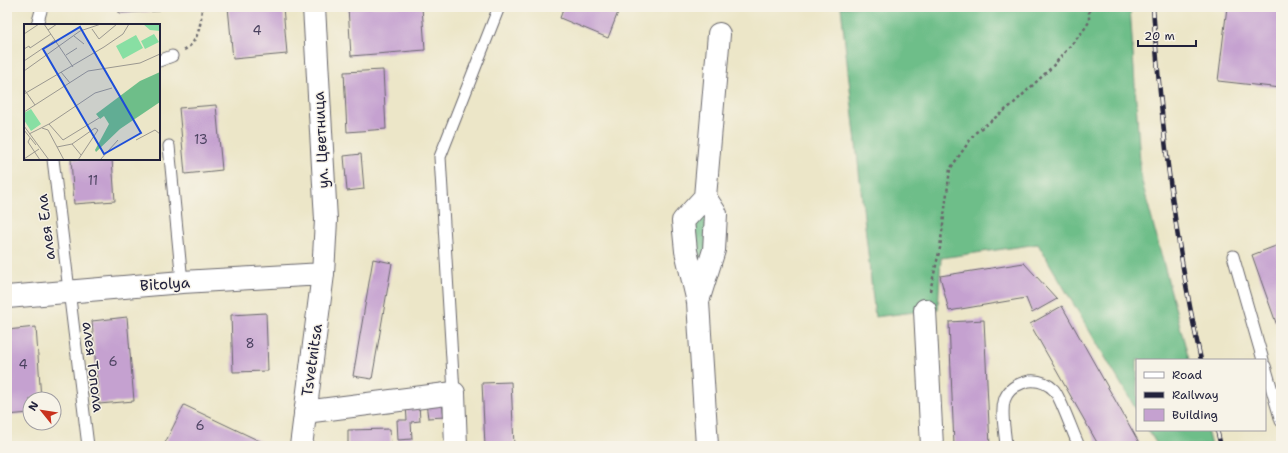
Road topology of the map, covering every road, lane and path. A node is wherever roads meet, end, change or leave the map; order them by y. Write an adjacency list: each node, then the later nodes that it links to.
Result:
1 (42, 7): 6 (lane)
2 (202, 7): 8 (path)
3 (314, 7): 14 (street, ул. Цветница)
4 (498, 7): 22 (lane)
5 (1089, 7): 19 (path)
6 (37, 24)
7 (719, 34): 12 (street)
8 (172, 56): 9 (lane)
9 (160, 61)
10 (168, 146): 15 (lane)
11 (53, 160): 16 (lane, алея Ела)
12 (705, 197): 18 (street); 18 (street)
13 (1233, 256): 20 (lane)
14 (323, 274): 15 (street, Bitolya); 23 (street, Tsvetnitsa)
15 (182, 282): 16 (street, Bitolya)
16 (68, 292): 17 (street, Bitolya); 25 (lane, алея Топола)
17 (7, 297)
18 (698, 302): 28 (street)
19 (925, 310): 29 (street)
20 (1263, 359)
21 (1266, 369): 24 (lane)
22 (454, 393): 23 (street); 27 (street)
23 (305, 412): 26 (street, Tsvetnitsa)
24 (1281, 421)
25 (88, 446)
26 (301, 446)
27 (456, 446)
28 (707, 446)
29 (932, 446)
30 (1006, 446): 31 (lane)
31 (1079, 446)

